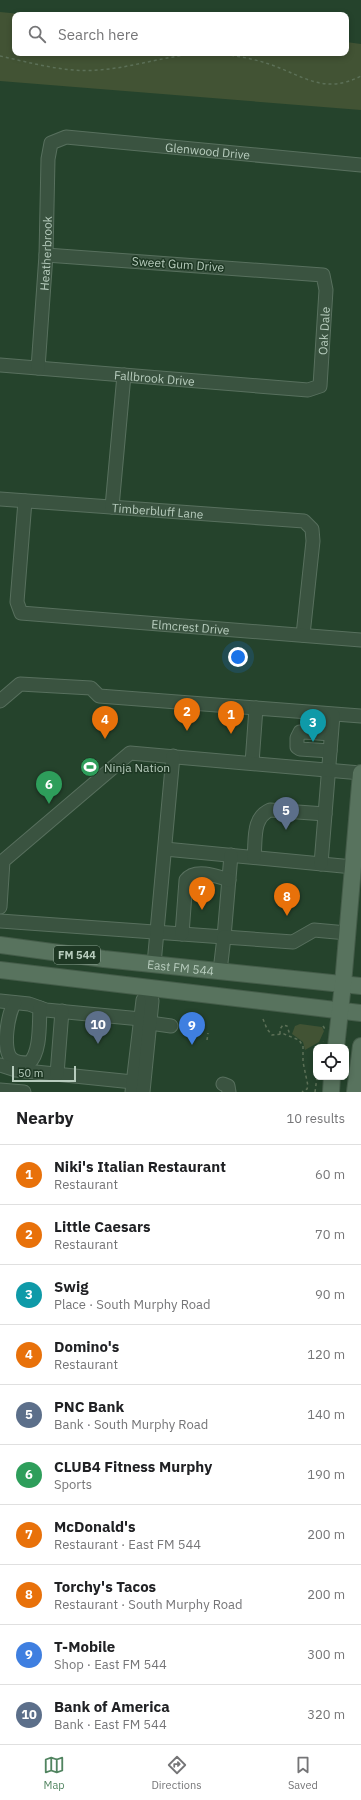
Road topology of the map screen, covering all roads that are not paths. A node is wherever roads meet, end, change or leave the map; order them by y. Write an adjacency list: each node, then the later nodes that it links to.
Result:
1 (56, 143): 2 (street, Glenwood Drive); 3 (street, Heatherbrook)
2 (361, 164)
3 (46, 255): 4 (street, Sweet Gum Drive); 6 (street, Heatherbrook)
4 (310, 273): 8 (street, Oak Dale)
5 (0, 365): 6 (street, Fallbrook Drive)
6 (38, 368): 7 (street, Fallbrook Drive)
7 (124, 375): 8 (street, Fallbrook Drive); 11 (street)
8 (308, 390)
9 (0, 499): 10 (street, Timberbluff Lane)
10 (24, 501): 11 (street, Timberbluff Lane); 12 (street, Elmcrest Drive)
11 (112, 507): 12 (street, Timberbluff Lane)
12 (303, 636): 13 (street, Elmcrest Drive)
13 (361, 640)
14 (0, 701): 15 (street)
15 (256, 708): 16 (street); 21 (street)
16 (333, 714): 17 (street); 18 (street)
17 (361, 716)
18 (331, 734): 19 (street); 19 (street)
19 (330, 751): 22 (street)
20 (173, 756): 21 (street); 25 (street); 31 (street)
21 (252, 763): 22 (street)
22 (328, 770): 23 (street); 24 (street)
23 (361, 773): 29 (main road)
24 (325, 814): 27 (street); 28 (street)
25 (166, 848): 26 (street); 33 (street)
26 (230, 855): 27 (street); 30 (street)
27 (254, 857): 28 (street)
28 (321, 864): 29 (street)
29 (357, 867): 34 (main road)
30 (229, 880): 35 (street); 36 (street)
31 (0, 907)
32 (0, 920): 33 (street)
33 (158, 933): 35 (street); 38 (street)
34 (347, 933): 36 (street); 41 (main road)
35 (182, 934): 36 (street)
36 (224, 937): 40 (street)
37 (0, 945): 38 (main road, East FM 544 / FM 544)
38 (154, 964): 40 (main road, East FM 544 / FM 544); 43 (main road)
39 (0, 970): 43 (main road, East FM 544 / FM 544)
40 (220, 971): 41 (main road, East FM 544 / FM 544)
41 (343, 984): 42 (main road, East FM 544 / FM 544); 47 (main road)
42 (361, 986)
43 (150, 989): 47 (main road, East FM 544 / FM 544); 50 (street)
44 (0, 1001): 45 (street)
45 (15, 1003): 46 (street); 46 (street)
46 (40, 1008): 48 (street)
47 (340, 1010): 49 (main road, FM 544); 52 (main road)
48 (62, 1011): 50 (street); 55 (street)
49 (361, 1013)
50 (145, 1021): 51 (street); 57 (street); 60 (street)
51 (172, 1026)
52 (336, 1044)
53 (361, 1046): 62 (main road)
54 (0, 1065): 55 (street)
55 (57, 1074): 57 (street)
56 (332, 1080): 61 (main road)
57 (133, 1087)
58 (0, 1090): 59 (street)
59 (24, 1092)
60 (142, 1092)
61 (331, 1092)
62 (355, 1092)

